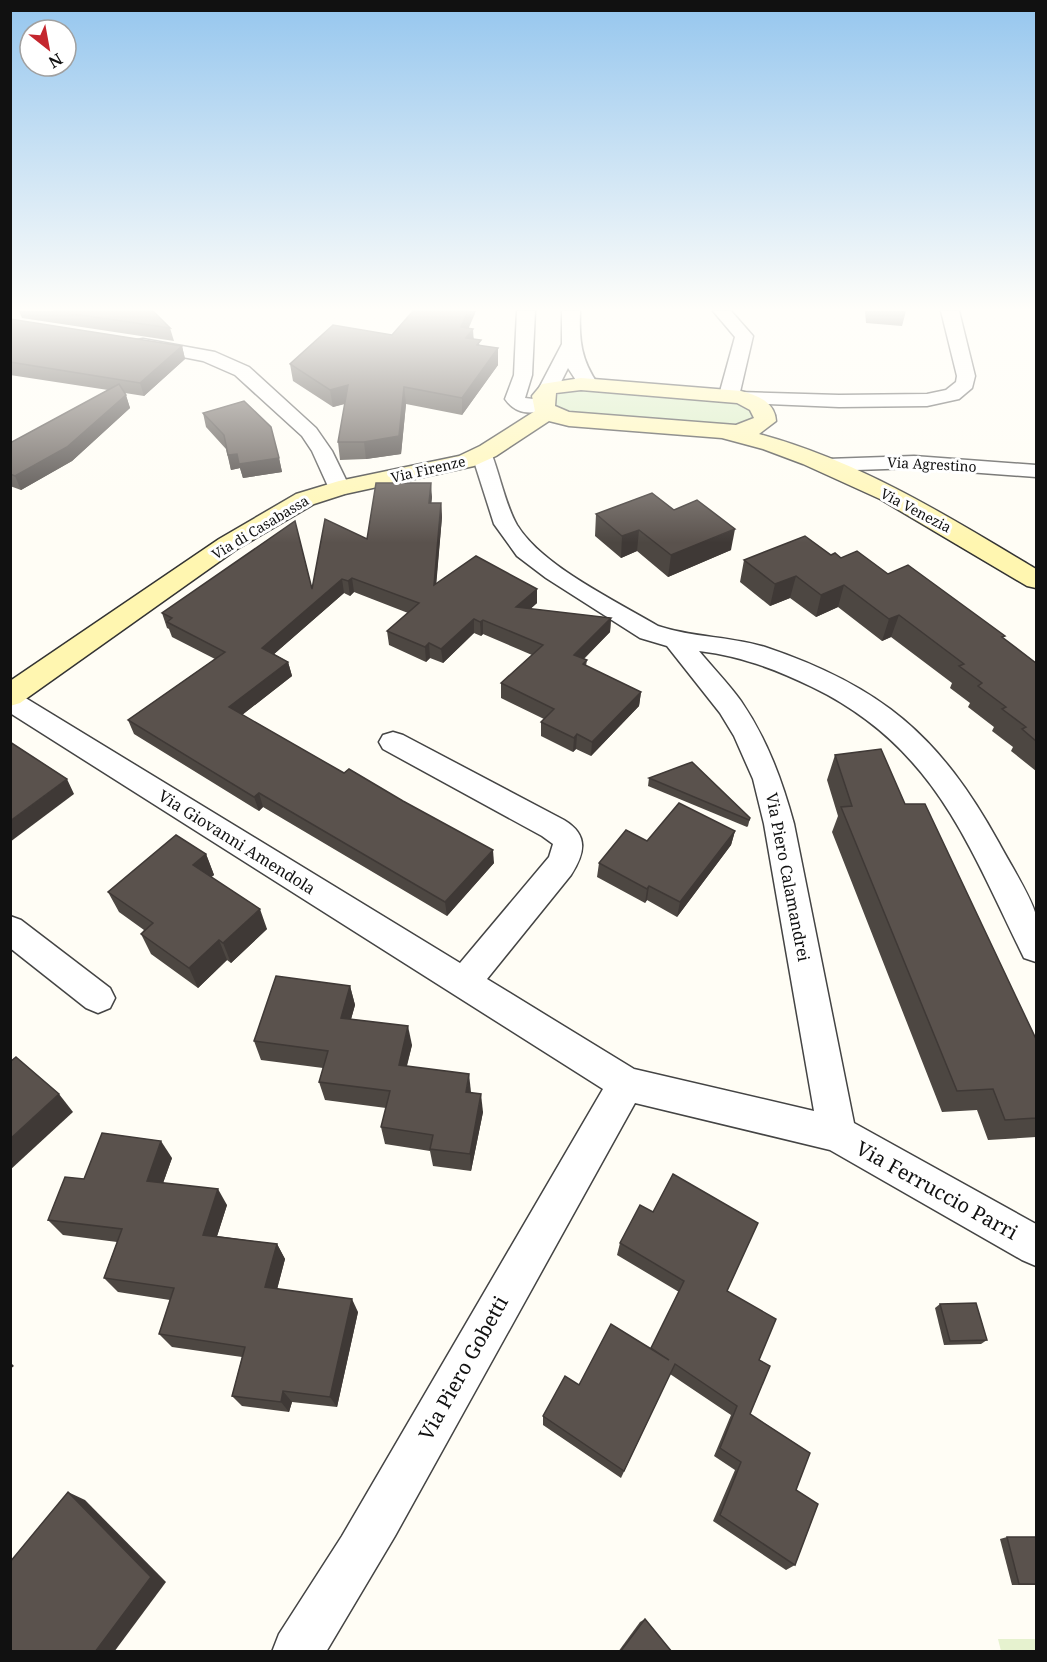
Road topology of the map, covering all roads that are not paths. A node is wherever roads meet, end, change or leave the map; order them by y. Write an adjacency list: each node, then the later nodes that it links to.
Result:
1 (261, 389): 17 (street)
2 (518, 389): 10 (street)
3 (553, 389): 10 (street, Via Firenze)
4 (561, 389): 10 (street, Via Firenze)
5 (644, 389): 8 (street)
6 (736, 389): 8 (street)
7 (961, 389): 9 (street)
8 (735, 396): 9 (street); 11 (street, Via Venezia)
9 (839, 401): 11 (street)
10 (547, 402): 12 (street); 14 (street, Via Firenze)
11 (766, 419): 12 (street); 13 (street, Via Venezia)
12 (726, 431): 13 (street, Via Venezia)
13 (791, 450): 15 (street, Via Venezia)
14 (483, 455): 17 (street, Via Firenze); 19 (street)
15 (827, 465): 16 (street, Via Agrestino); 18 (street, Via Venezia)
16 (1036, 471)
17 (339, 488): 20 (street, Via di Casabassa)
18 (1036, 580)
19 (676, 640): 24 (street); 28 (street, Via Piero Calamandrei)
20 (10, 696)
21 (10, 700): 25 (street, Via Giovanni Amendola)
22 (393, 742): 25 (street)
23 (10, 929): 26 (street)
24 (1036, 948)
25 (465, 983): 27 (street, Via Giovanni Amendola)
26 (98, 998)
27 (627, 1083): 28 (street); 30 (street, Via Piero Gobetti)
28 (837, 1134): 29 (street, Via Ferruccio Parri)
29 (1036, 1246)
30 (297, 1652)

